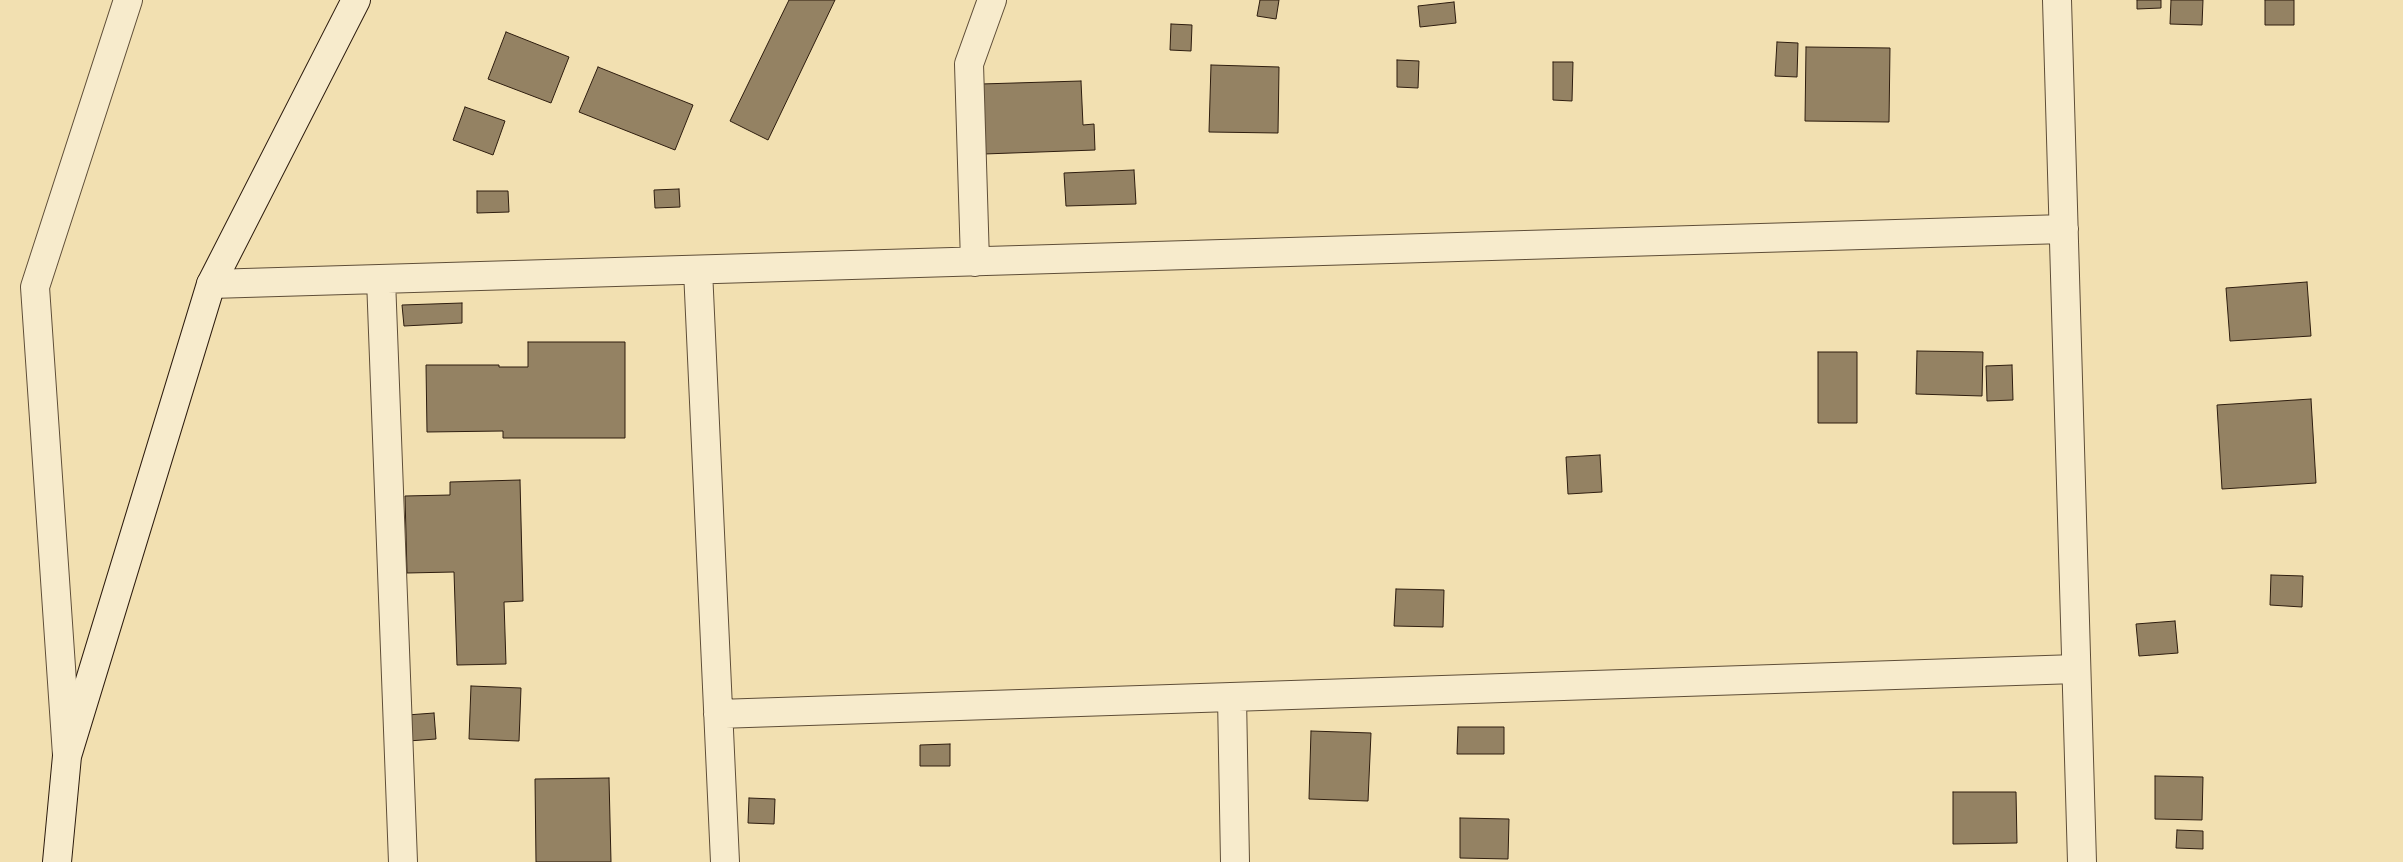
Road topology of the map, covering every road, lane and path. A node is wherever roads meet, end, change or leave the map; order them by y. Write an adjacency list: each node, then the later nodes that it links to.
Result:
1 (128, 0): 13 (street)
2 (356, 0): 9 (street)
3 (992, 0): 6 (street)
4 (2057, 0): 5 (street)
5 (2064, 229): 6 (street); 10 (street)
6 (975, 262): 7 (street)
7 (698, 270): 8 (street); 12 (street)
8 (381, 279): 9 (street); 15 (street)
9 (211, 284): 13 (street)
10 (2076, 669): 11 (street); 18 (street)
11 (1232, 697): 12 (street); 17 (street)
12 (718, 714): 16 (street)
13 (67, 756): 14 (street)
14 (57, 862)
15 (403, 862)
16 (725, 862)
17 (1235, 862)
18 (2082, 862)

